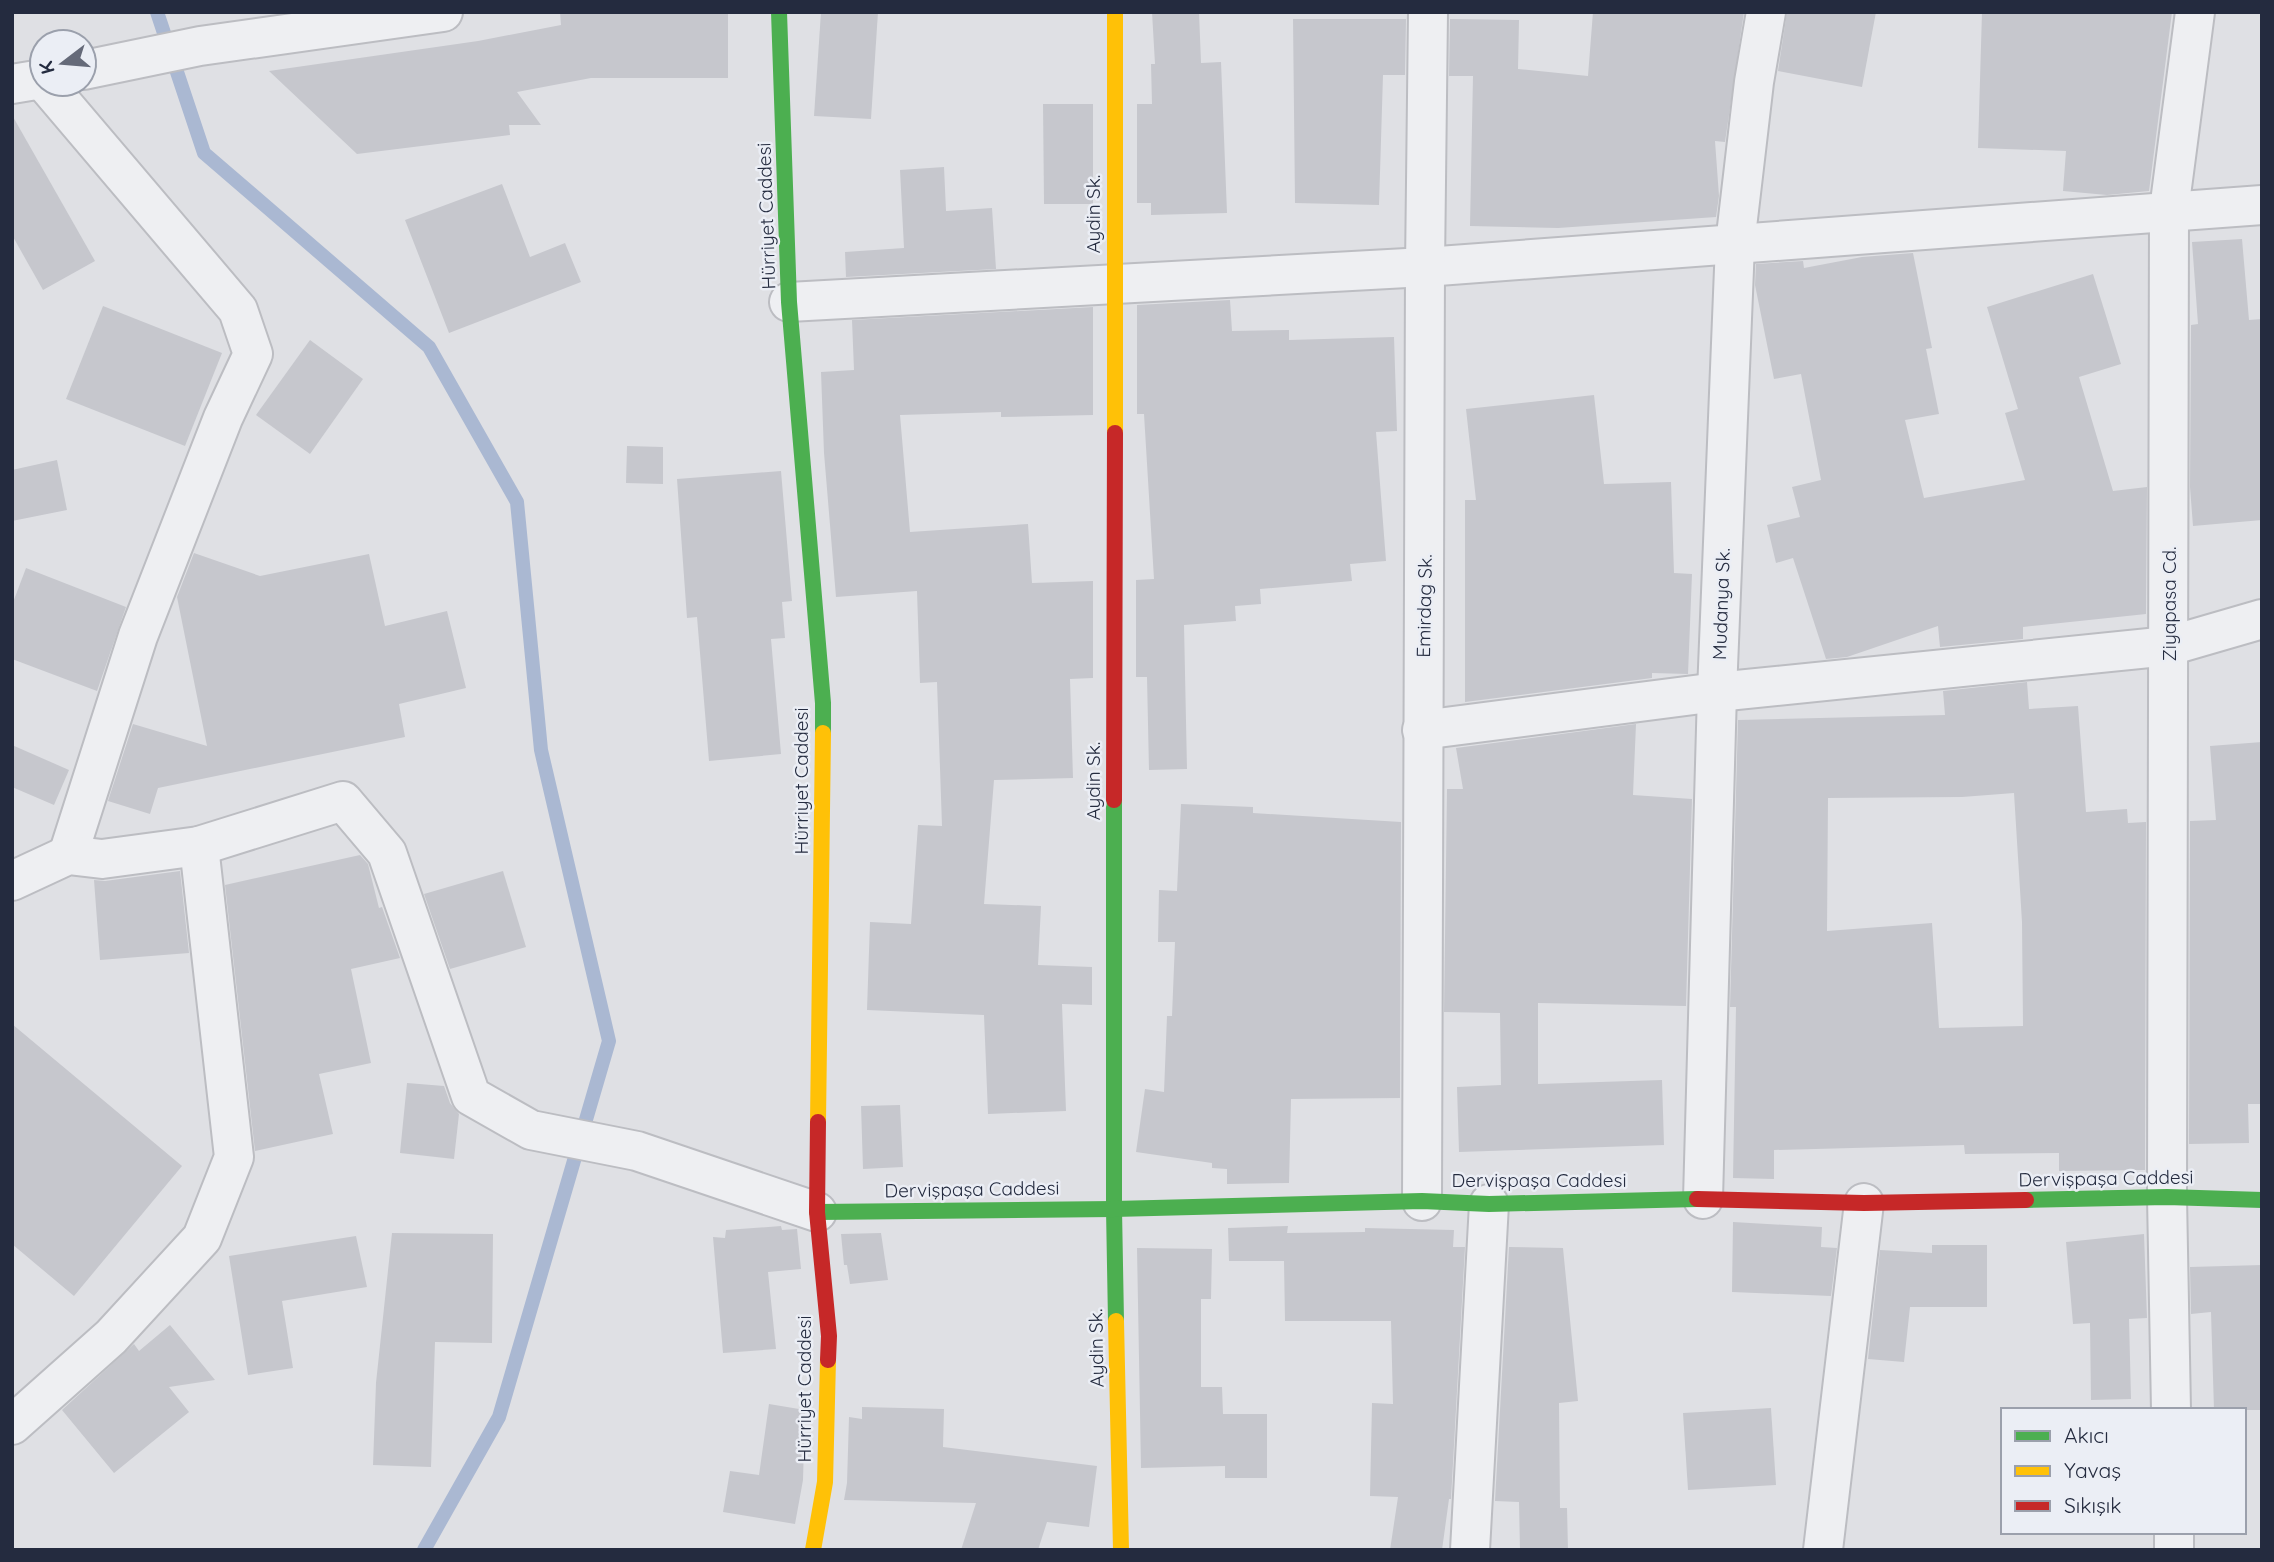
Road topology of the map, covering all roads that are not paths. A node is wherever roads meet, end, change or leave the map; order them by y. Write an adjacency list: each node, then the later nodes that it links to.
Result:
1 (443, 12): 7 (street)
2 (779, 12): 14 (street, Hürriyet Caddesi)
3 (1115, 12): 13 (street, Aydin Sk.)
4 (1428, 12): 12 (street, Emirdag Sk.)
5 (1766, 12): 11 (street, Mudanya Sk.)
6 (2195, 12): 10 (street, Ziyapasa Cd.)
7 (98, 67)
8 (58, 98): 20 (street)
9 (2262, 205): 10 (street)
10 (2169, 210): 11 (street); 16 (street, Ziyapasa Cd.)
11 (1735, 244): 12 (street); 17 (street, Mudanya Sk.)
12 (1424, 267): 13 (street); 18 (street, Emirdag Sk.)
13 (1114, 284): 14 (street); 28 (street, Aydin Sk.)
14 (789, 302): 29 (street, Hürriyet Caddesi)
15 (2262, 619): 16 (street)
16 (2169, 646): 17 (street); 22 (street, Ziyapasa Cd.)
17 (1717, 692): 18 (street); 23 (street, Mudanya Sk.)
18 (1422, 730): 24 (street, Emirdag Sk.)
19 (198, 846): 20 (street); 29 (street); 31 (street)
20 (68, 855): 21 (street)
21 (12, 881)
22 (2168, 1196): 25 (street, Dervişpaşa Caddesi); 26 (street, Dervişpaşa Caddesi); 30 (street, Ziyapasa Cd.)
23 (1703, 1199): 26 (street, Dervişpaşa Caddesi); 27 (street, Dervişpaşa Caddesi)
24 (1422, 1200): 27 (street, Dervişpaşa Caddesi); 28 (street, Dervişpaşa Caddesi)
25 (2262, 1200)
26 (1864, 1203): 35 (street)
27 (1489, 1204): 34 (street)
28 (1114, 1209): 29 (street, Dervişpaşa Caddesi); 33 (street, Aydin Sk.)
29 (817, 1212): 32 (street, Hürriyet Caddesi)
30 (2171, 1408)
31 (12, 1425)
32 (813, 1550)
33 (1121, 1550)
34 (1469, 1550)
35 (1824, 1550)

